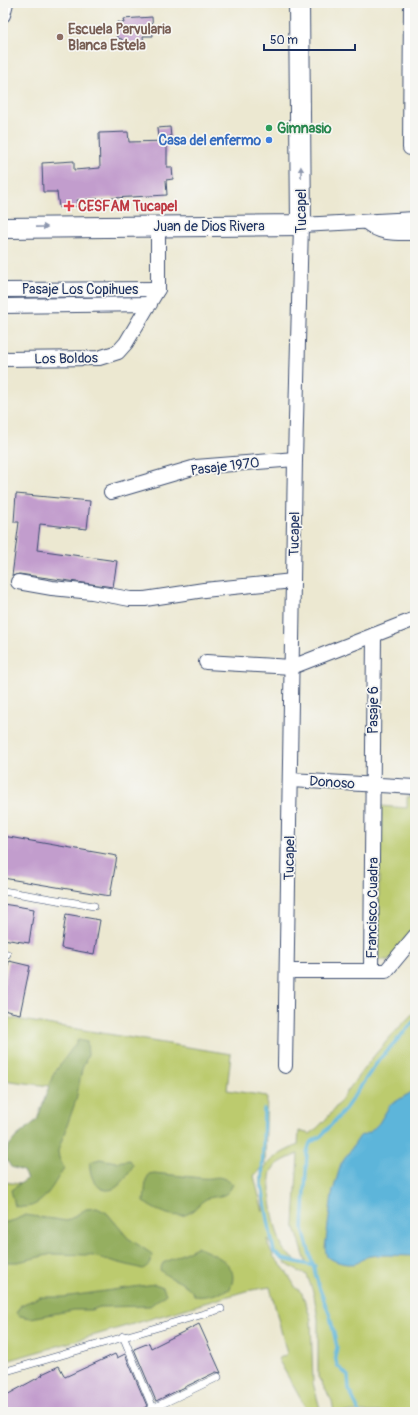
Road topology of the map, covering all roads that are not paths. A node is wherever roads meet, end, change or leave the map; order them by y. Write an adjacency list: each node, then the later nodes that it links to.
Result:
1 (6, 3): 4 (street)
2 (299, 3): 8 (main road, Tucapel, one-way to 2)
3 (411, 3): 5 (street)
4 (3, 15)
5 (410, 148)
6 (415, 219): 7 (street, Juan de Dios Rivera)
7 (366, 222): 8 (street, Juan de Dios Rivera); 11 (street)
8 (301, 225): 9 (main road, Juan de Dios Rivera); 17 (street, Tucapel)
9 (158, 226): 10 (main road, Juan de Dios Rivera, one-way to 9); 12 (street)
10 (3, 228)
11 (415, 233)
12 (158, 289): 13 (street, Pasaje Los Copihues); 14 (street, Los Boldos)
13 (3, 290)
14 (150, 304): 15 (street, Pasaje Los Copihues); 16 (street, Los Boldos)
15 (3, 306)
16 (3, 359)
17 (295, 459): 18 (street, Pasaje 1970); 19 (street, Tucapel)
18 (111, 492)
19 (293, 581): 20 (street); 24 (street, Tucapel)
20 (18, 582)
21 (415, 619): 22 (street)
22 (374, 635): 24 (street); 26 (street, Pasaje 6)
23 (206, 662): 24 (street)
24 (292, 668): 25 (street, Tucapel)
25 (290, 780): 26 (street, Donoso); 31 (street, Tucapel)
26 (373, 785): 27 (street, Donoso); 32 (street, Francisco Cuadra)
27 (415, 787)
28 (3, 891): 29 (lane)
29 (94, 906)
30 (415, 936): 32 (street)
31 (287, 971): 32 (street, Francisco Cuadra); 33 (street, Tucapel)
32 (371, 971)
33 (285, 1066)
34 (220, 1309): 35 (lane)
35 (122, 1336): 36 (lane); 38 (lane)
36 (3, 1372)
37 (218, 1377): 38 (lane)
38 (154, 1408): 39 (lane)
39 (145, 1412)

